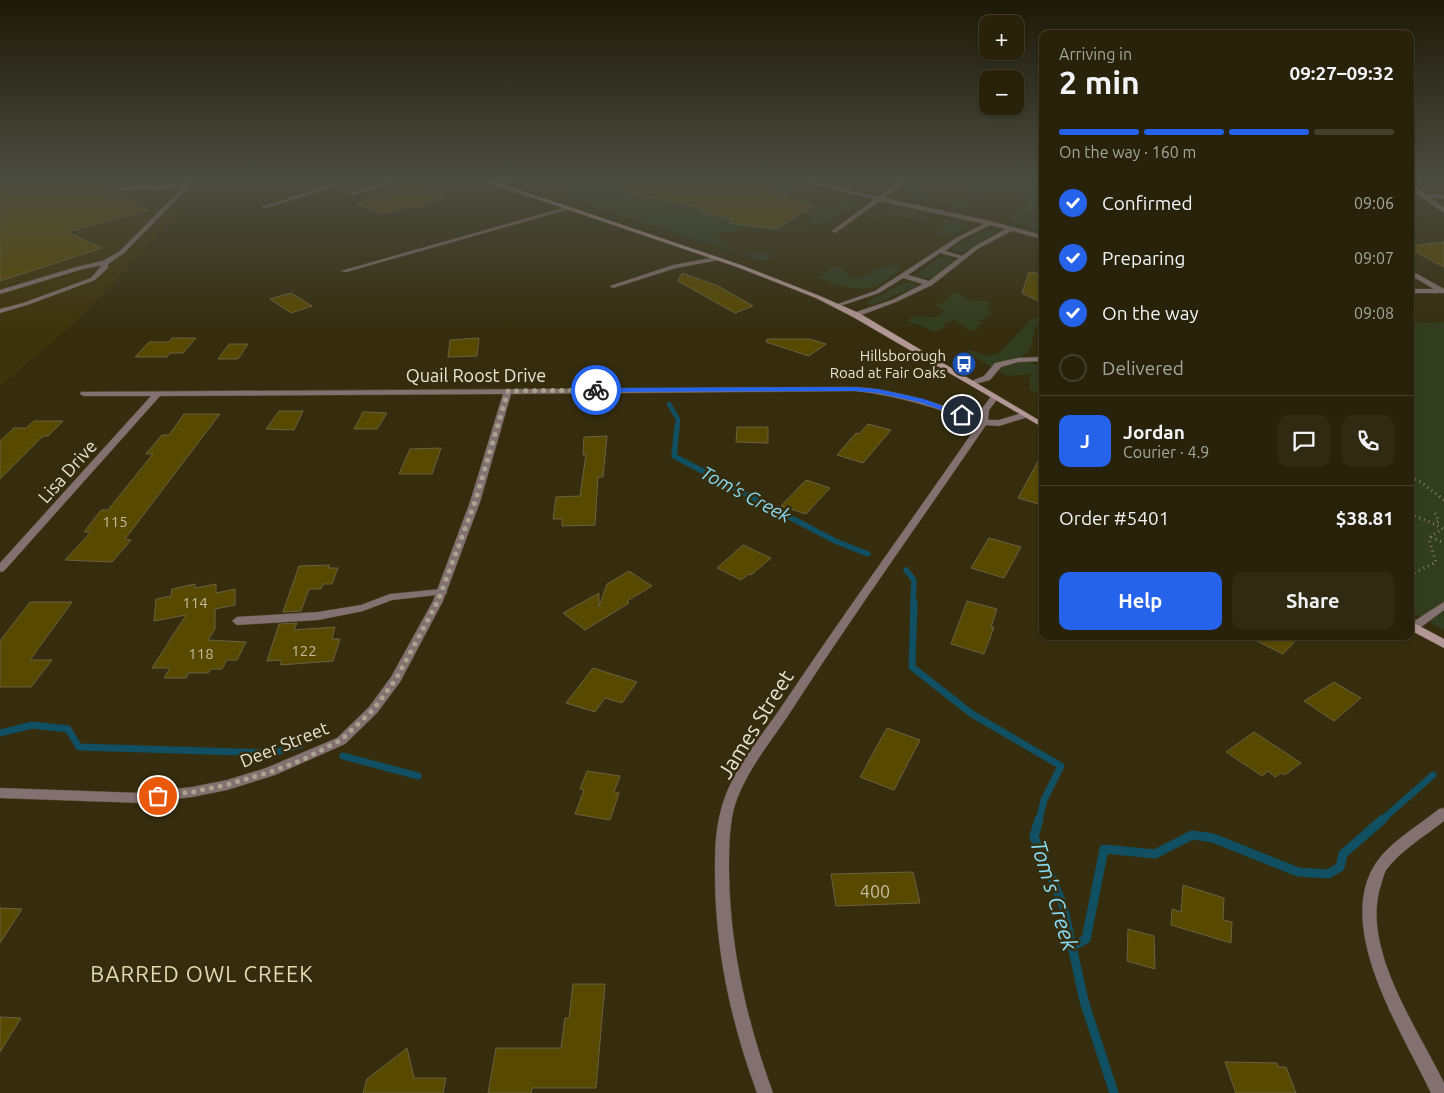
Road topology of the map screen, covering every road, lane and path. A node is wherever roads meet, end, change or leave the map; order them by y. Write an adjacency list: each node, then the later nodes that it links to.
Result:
1 (145, 229): 12 (street)
2 (494, 229): 13 (street)
3 (626, 229): 11 (main road)
4 (838, 229): 7 (street)
5 (977, 229): 9 (street)
6 (1011, 229): 8 (street); 10 (street)
7 (835, 231)
8 (1039, 237)
9 (939, 251): 10 (street); 15 (street)
10 (964, 258): 16 (street)
11 (717, 259): 17 (street); 21 (main road)
12 (105, 263): 20 (street); 22 (street)
13 (344, 271)
14 (1414, 274): 19 (street)
15 (905, 276): 16 (street); 21 (street)
16 (930, 284): 23 (street)
17 (613, 286)
18 (1414, 291): 19 (street)
19 (1443, 291)
20 (0, 292)
21 (838, 305): 23 (main road)
22 (0, 311)
23 (856, 315): 27 (main road)
24 (1039, 355): 26 (street)
25 (1039, 359): 26 (street)
26 (1031, 360): 27 (street)
27 (970, 383): 31 (main road)
28 (508, 391): 29 (street, Quail Roost Drive); 33 (street, Quail Roost Drive); 45 (street, Deer Street)
29 (158, 393): 30 (street, Quail Roost Drive); 43 (street, Lisa Drive)
30 (84, 394)
31 (995, 397): 32 (main road); 33 (street, James Street)
32 (1024, 415): 33 (street); 34 (main road)
33 (984, 422): 53 (street, James Street)
34 (1039, 423)
35 (1414, 479): 36 (path)
36 (1444, 500)
37 (1435, 513): 39 (path)
38 (1414, 515): 39 (path)
39 (1436, 523): 40 (path)
40 (1443, 529): 41 (path)
41 (1430, 537): 42 (path); 44 (path)
42 (1444, 544)
43 (0, 569)
44 (1414, 573)
45 (442, 592): 47 (street); 51 (street, Deer Street)
46 (1444, 604): 48 (street)
47 (237, 621)
48 (1414, 624)
49 (1414, 628): 50 (main road)
50 (1444, 644)
51 (0, 793)
52 (1444, 813): 54 (street)
53 (765, 1093)
54 (1440, 1093)

